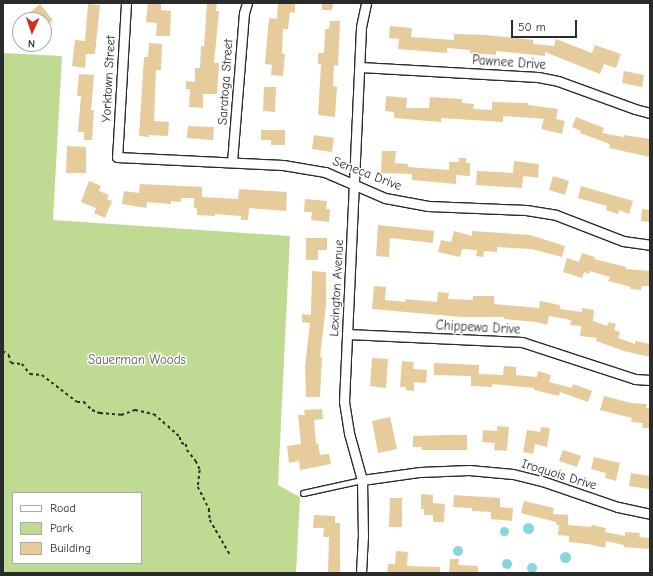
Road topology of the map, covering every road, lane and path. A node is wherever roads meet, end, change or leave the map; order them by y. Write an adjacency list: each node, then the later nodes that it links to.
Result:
1 (126, 3): 6 (street, Yorktown Street)
2 (247, 3): 7 (street, Saratoga Street)
3 (366, 3): 4 (street, Lexington Avenue)
4 (360, 67): 5 (street, Pawnee Drive); 8 (street, Lexington Avenue)
5 (650, 113)
6 (118, 157): 7 (street, Seneca Drive)
7 (232, 162): 8 (street, Seneca Drive)
8 (355, 186): 9 (street, Seneca Drive); 10 (street, Lexington Avenue)
9 (650, 245)
10 (347, 334): 12 (street, Chippewa Drive); 13 (street, Lexington Avenue)
11 (3, 351): 16 (path)
12 (650, 380)
13 (362, 480): 14 (lane); 15 (street, Iroquois Drive); 17 (street, Lexington Avenue)
14 (302, 492)
15 (650, 514)
16 (230, 554)
17 (361, 573)

